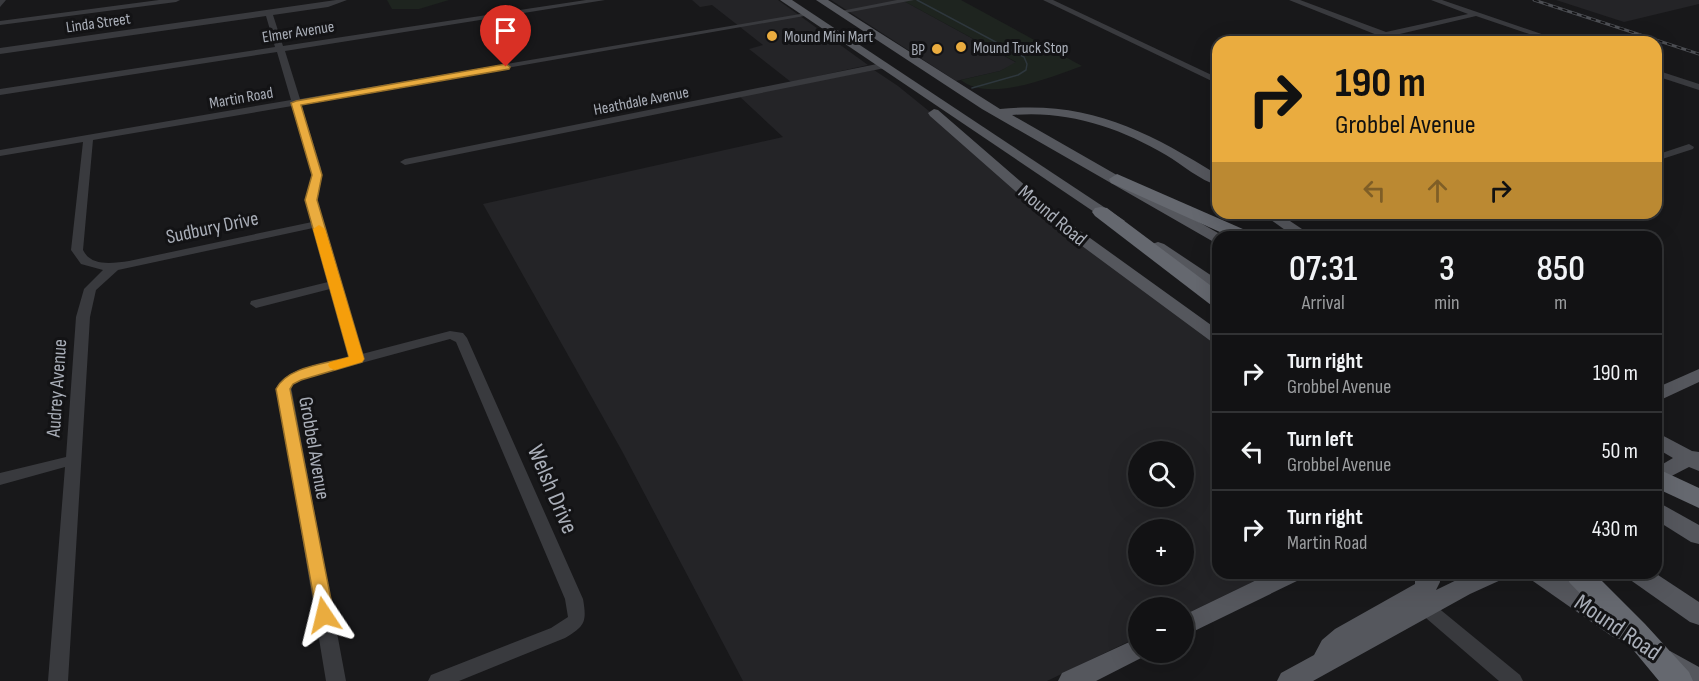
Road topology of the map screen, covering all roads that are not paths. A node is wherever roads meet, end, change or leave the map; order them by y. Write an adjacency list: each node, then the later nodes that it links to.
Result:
1 (2, 0): 13 (street)
2 (103, 0): 15 (street)
3 (176, 0): 15 (street)
4 (343, 0): 17 (street, Linda Street)
5 (601, 0): 24 (street, Elmer Avenue)
6 (785, 0): 14 (main road, Mound Road)
7 (809, 0): 12 (main road); 14 (main road)
8 (910, 0): 16 (street)
9 (1047, 0): 28 (street)
10 (1293, 0): 21 (street)
11 (1435, 0): 18 (street)
12 (823, 1): 16 (main road)
13 (0, 5)
14 (795, 7): 19 (main road, Mound Road)
15 (102, 10): 20 (street)
16 (840, 12): 34 (main road)
17 (269, 13): 24 (street); 25 (street, Linda Street)
18 (1476, 14): 21 (street); 23 (street)
19 (806, 15): 26 (main road, Mound Road); 35 (street, Martin Road)
20 (0, 23)
21 (1385, 35): 22 (street)
22 (1381, 36)
23 (1543, 36)
24 (279, 49): 33 (street, Elmer Avenue); 35 (street)
25 (0, 51)
26 (882, 66): 31 (main road, Mound Road); 41 (street, Heathdale Avenue)
27 (1212, 75): 28 (street)
28 (1206, 76): 30 (street)
29 (1662, 76): 32 (street)
30 (1212, 78)
31 (905, 82): 34 (main road); 44 (main road, Mound Road); 55 (main road, Mound Road)
32 (1699, 87)
33 (0, 92)
34 (968, 95): 36 (main road)
35 (296, 103): 37 (street, Martin Road); 46 (street)
36 (998, 113): 42 (main road); 43 (main road)
37 (88, 138): 39 (street, Martin Road); 50 (street)
38 (1689, 147): 40 (street)
39 (0, 153)
40 (1662, 156)
41 (405, 162)
42 (1212, 177)
43 (1117, 179): 47 (highway); 49 (main road)
44 (1101, 212): 52 (main road, Mound Road); 53 (highway)
45 (1278, 219): 48 (main road)
46 (318, 224): 50 (street, Sudbury Drive); 51 (street)
47 (1233, 231)
48 (1296, 231)
49 (1212, 234)
50 (114, 267): 60 (street, Audrey Avenue)
51 (335, 284): 54 (street); 56 (street)
52 (1212, 284)
53 (1212, 296)
54 (256, 304)
55 (1212, 334)
56 (357, 359): 81 (street, Grobbel Avenue); 82 (street, Welsh Drive)
57 (1699, 375): 58 (main road)
58 (1662, 393)
59 (1662, 442): 61 (main road)
60 (73, 460): 63 (street); 80 (street, Audrey Avenue)
61 (1696, 460): 62 (main road)
62 (1662, 474)
63 (0, 479)
64 (1662, 480): 65 (highway)
65 (1699, 499)
66 (1662, 513): 67 (main road)
67 (1699, 536)
68 (1281, 579): 76 (main road)
69 (1428, 579): 78 (main road)
70 (1483, 579): 74 (main road)
71 (1547, 579): 79 (main road, Mound Road)
72 (1583, 579): 86 (highway)
73 (1646, 579): 75 (main road)
74 (1425, 607): 78 (main road); 85 (street)
75 (1699, 615)
76 (1194, 621)
77 (1128, 653): 83 (main road)
78 (1323, 664): 84 (main road)
79 (1699, 680)
80 (58, 681)
81 (336, 681)
82 (438, 681)
83 (1071, 681)
84 (1290, 681)
85 (1513, 681)
86 (1678, 681)

